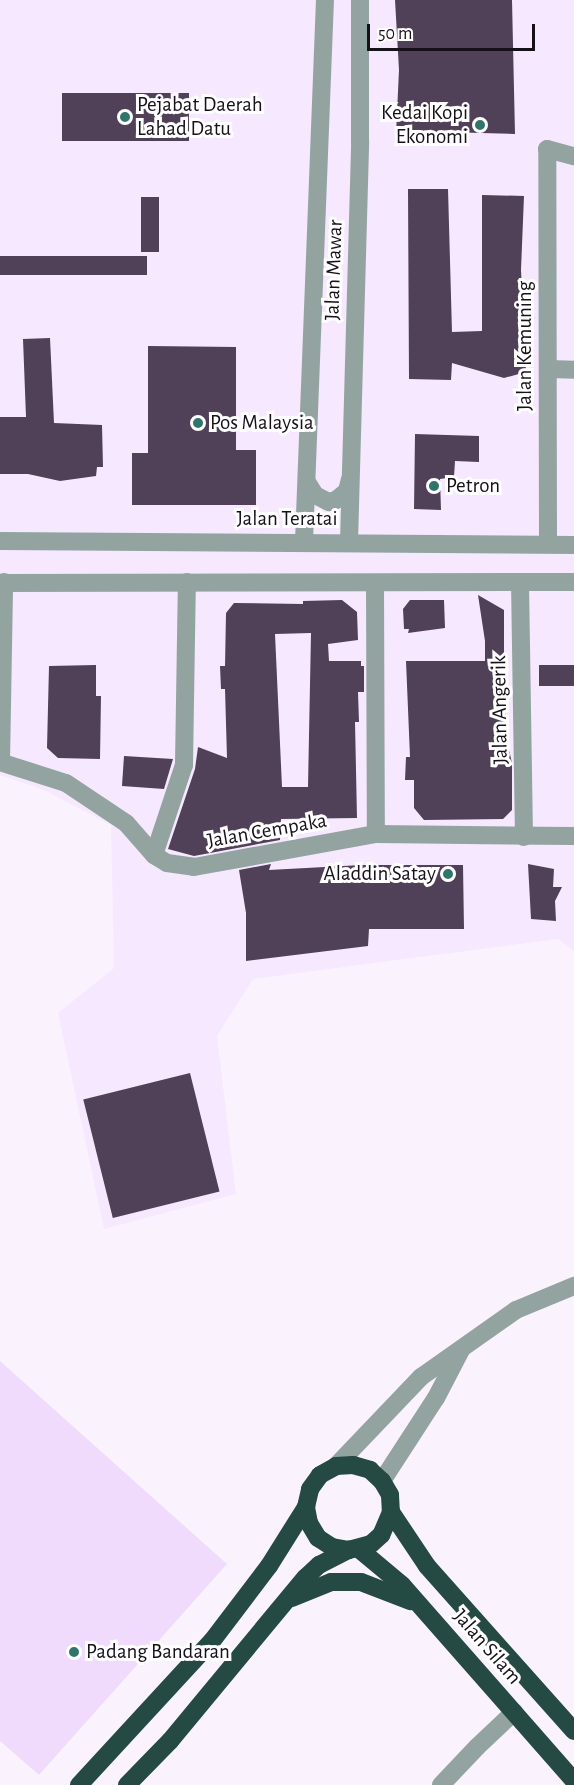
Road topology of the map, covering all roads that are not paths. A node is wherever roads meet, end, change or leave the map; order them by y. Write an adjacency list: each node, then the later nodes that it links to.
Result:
1 (325, 0): 7 (street, Jalan Mawar)
2 (360, 0): 6 (street, Jalan Mawar)
3 (574, 156): 4 (street, Jalan Kemuning)
4 (549, 369): 5 (street); 11 (street, Jalan Kemuning)
5 (574, 370)
6 (351, 477): 7 (street); 10 (street, Jalan Mawar)
7 (307, 482): 9 (street, Jalan Mawar)
8 (0, 541): 9 (street, Jalan Teratai)
9 (304, 541): 10 (street, Jalan Teratai)
10 (349, 542): 11 (street, Jalan Teratai)
11 (548, 543): 12 (street, Jalan Teratai)
12 (574, 545)
13 (2, 582): 14 (street); 18 (street)
14 (187, 582): 17 (street); 22 (street)
15 (520, 582): 16 (street); 17 (street); 21 (street, Jalan Angerik)
16 (574, 582)
17 (375, 583): 19 (street)
18 (0, 762): 22 (street, Jalan Cempaka)
19 (376, 834): 21 (street, Jalan Cempaka); 22 (street, Jalan Cempaka)
20 (574, 836): 21 (street, Jalan Cempaka)
21 (524, 837)
22 (154, 855)
23 (574, 1286): 24 (street)
24 (462, 1348): 25 (street); 26 (street)
25 (336, 1466): 26 (highway); 27 (highway)
26 (382, 1481): 28 (highway)
27 (306, 1507): 29 (highway); 35 (highway)
28 (391, 1512): 29 (highway); 33 (highway, Jalan Silam)
29 (354, 1550): 30 (highway); 31 (highway, Jalan Silam)
30 (286, 1601): 31 (highway); 36 (highway)
31 (424, 1610): 32 (highway, Jalan Silam)
32 (514, 1712): 34 (highway, Jalan Silam); 37 (street)
33 (574, 1731)
34 (574, 1781)
35 (79, 1785)
36 (127, 1785)
37 (441, 1785)

